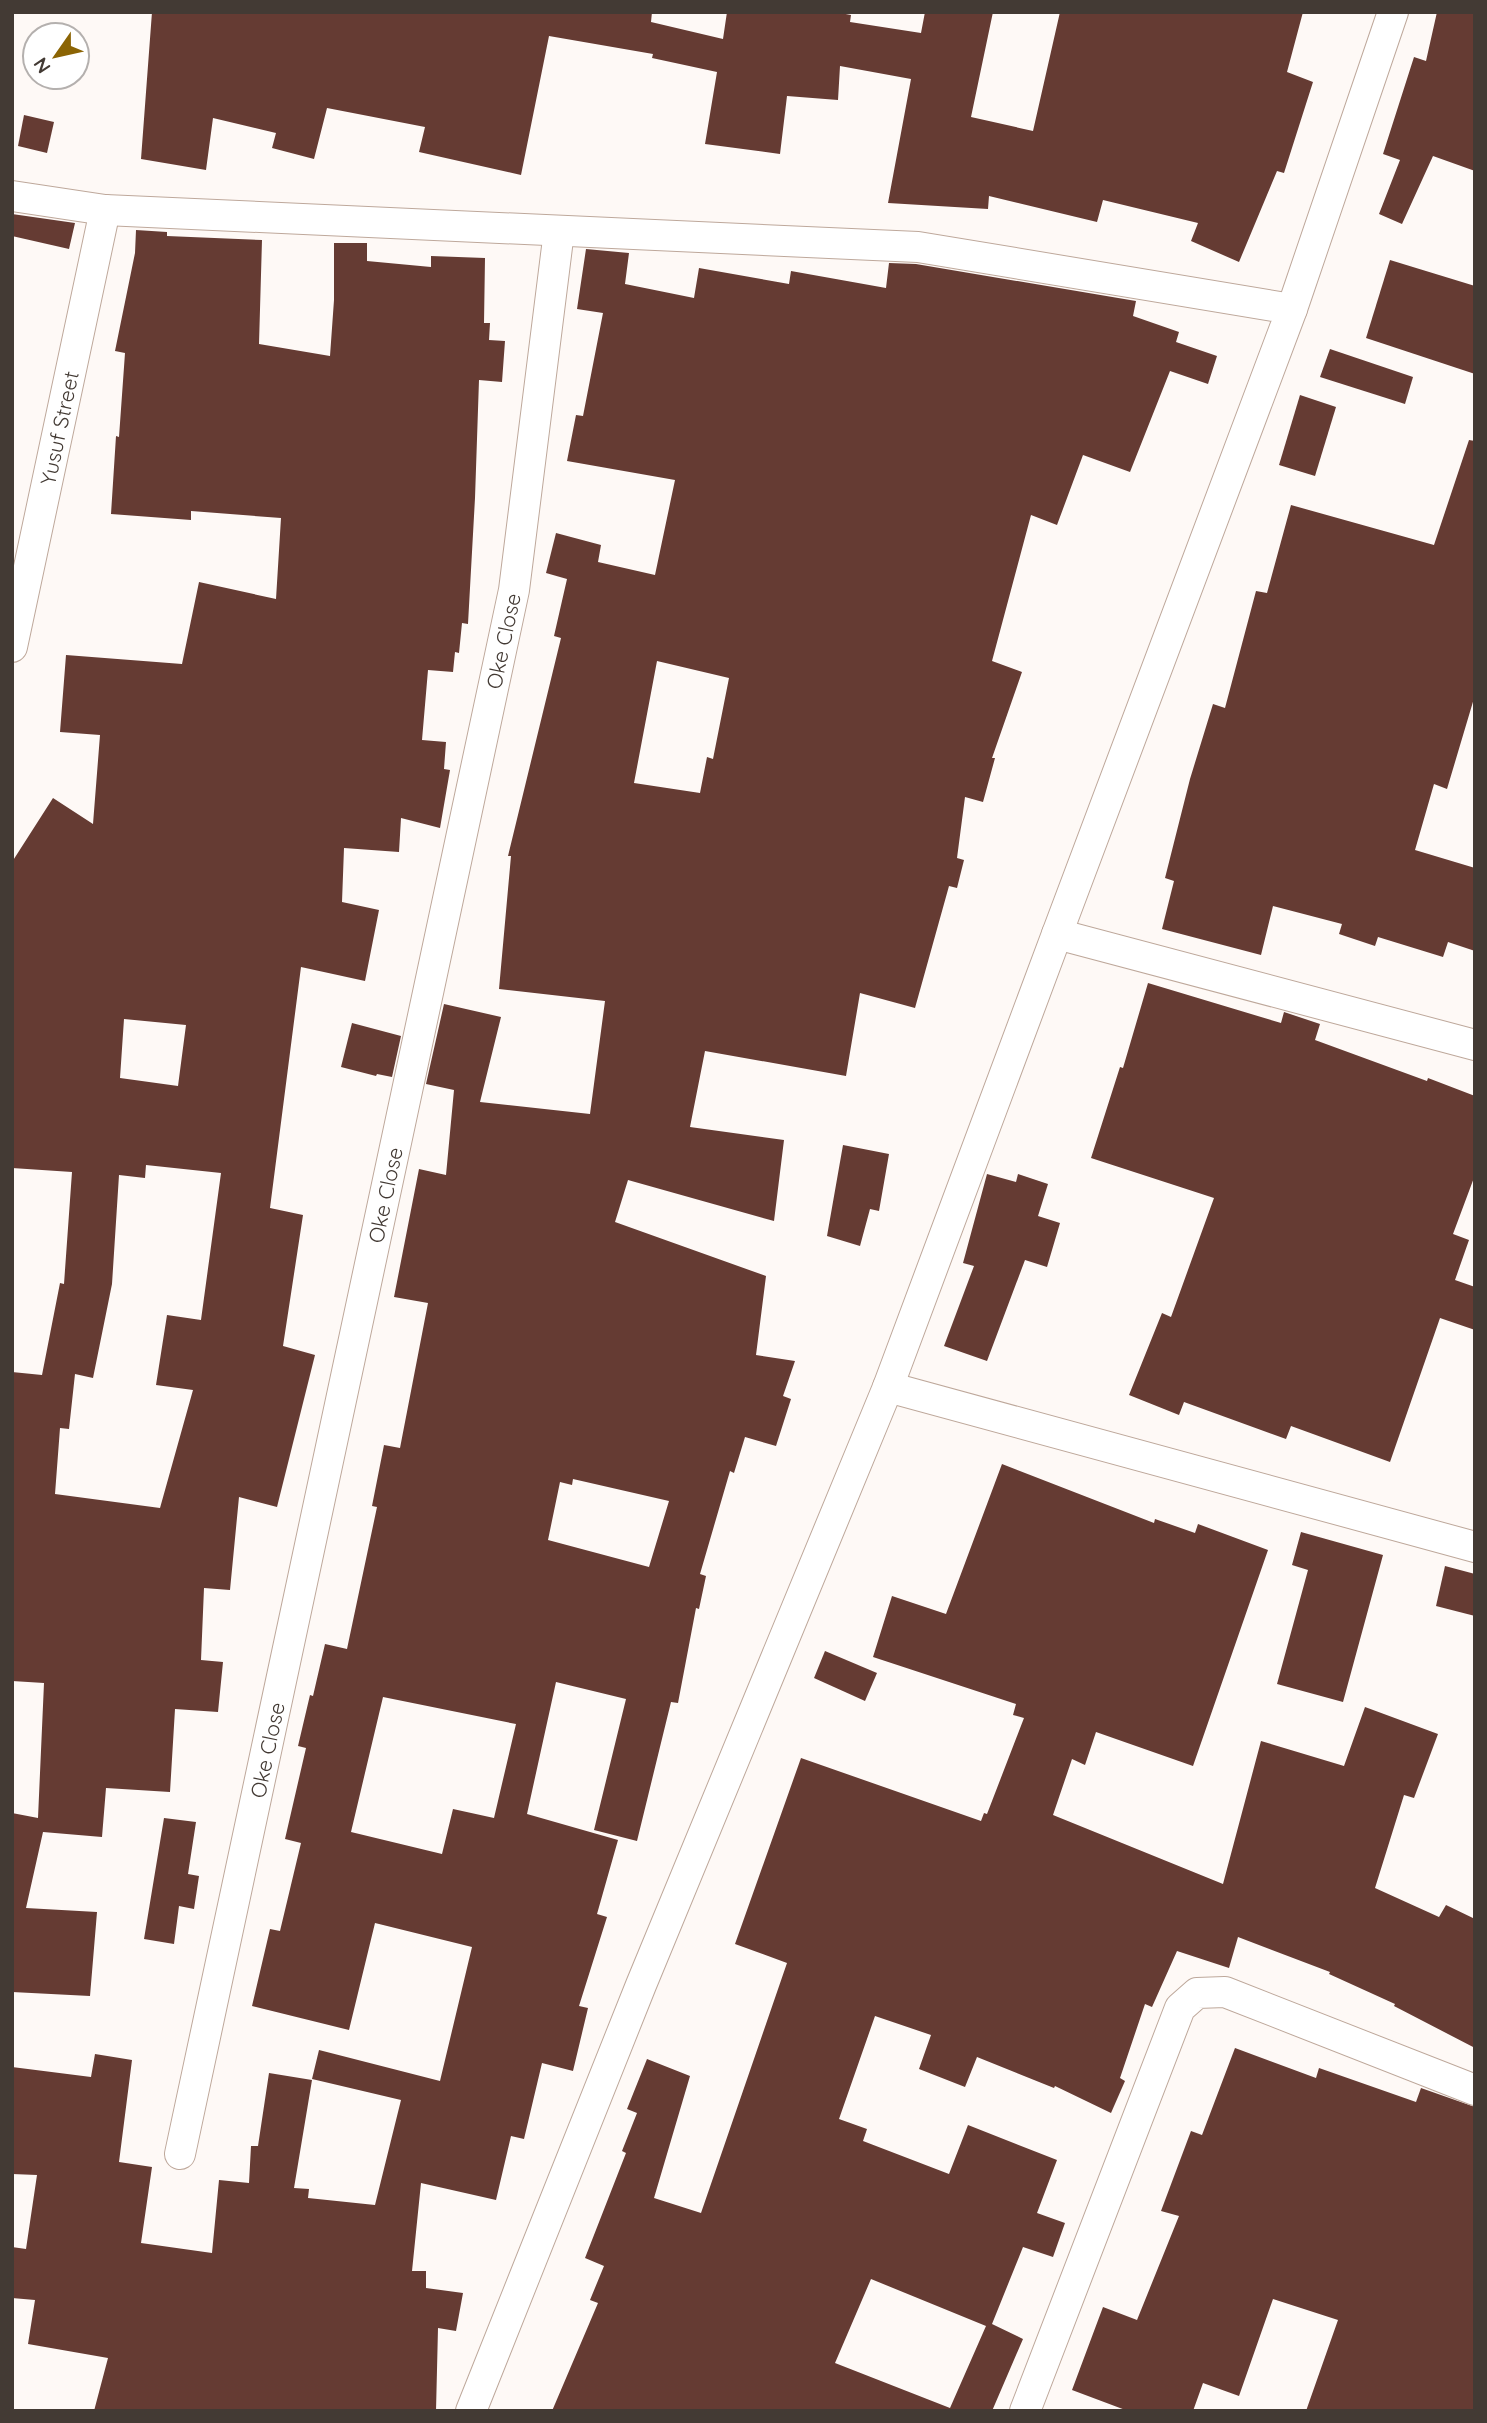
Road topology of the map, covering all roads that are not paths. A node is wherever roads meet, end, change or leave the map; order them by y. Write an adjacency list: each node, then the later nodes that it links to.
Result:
1 (1393, 12): 5 (street)
2 (12, 196): 3 (street)
3 (106, 210): 4 (street); 6 (street, Yusuf Street)
4 (559, 231): 5 (street); 12 (street, Oke Close)
5 (1292, 309): 7 (street)
6 (12, 647)
7 (1056, 933): 8 (street); 9 (street)
8 (1475, 1045)
9 (888, 1387): 10 (street); 13 (street)
10 (1475, 1547)
11 (1475, 2091): 14 (street)
12 (180, 2154)
13 (471, 2411)
14 (1025, 2411)

